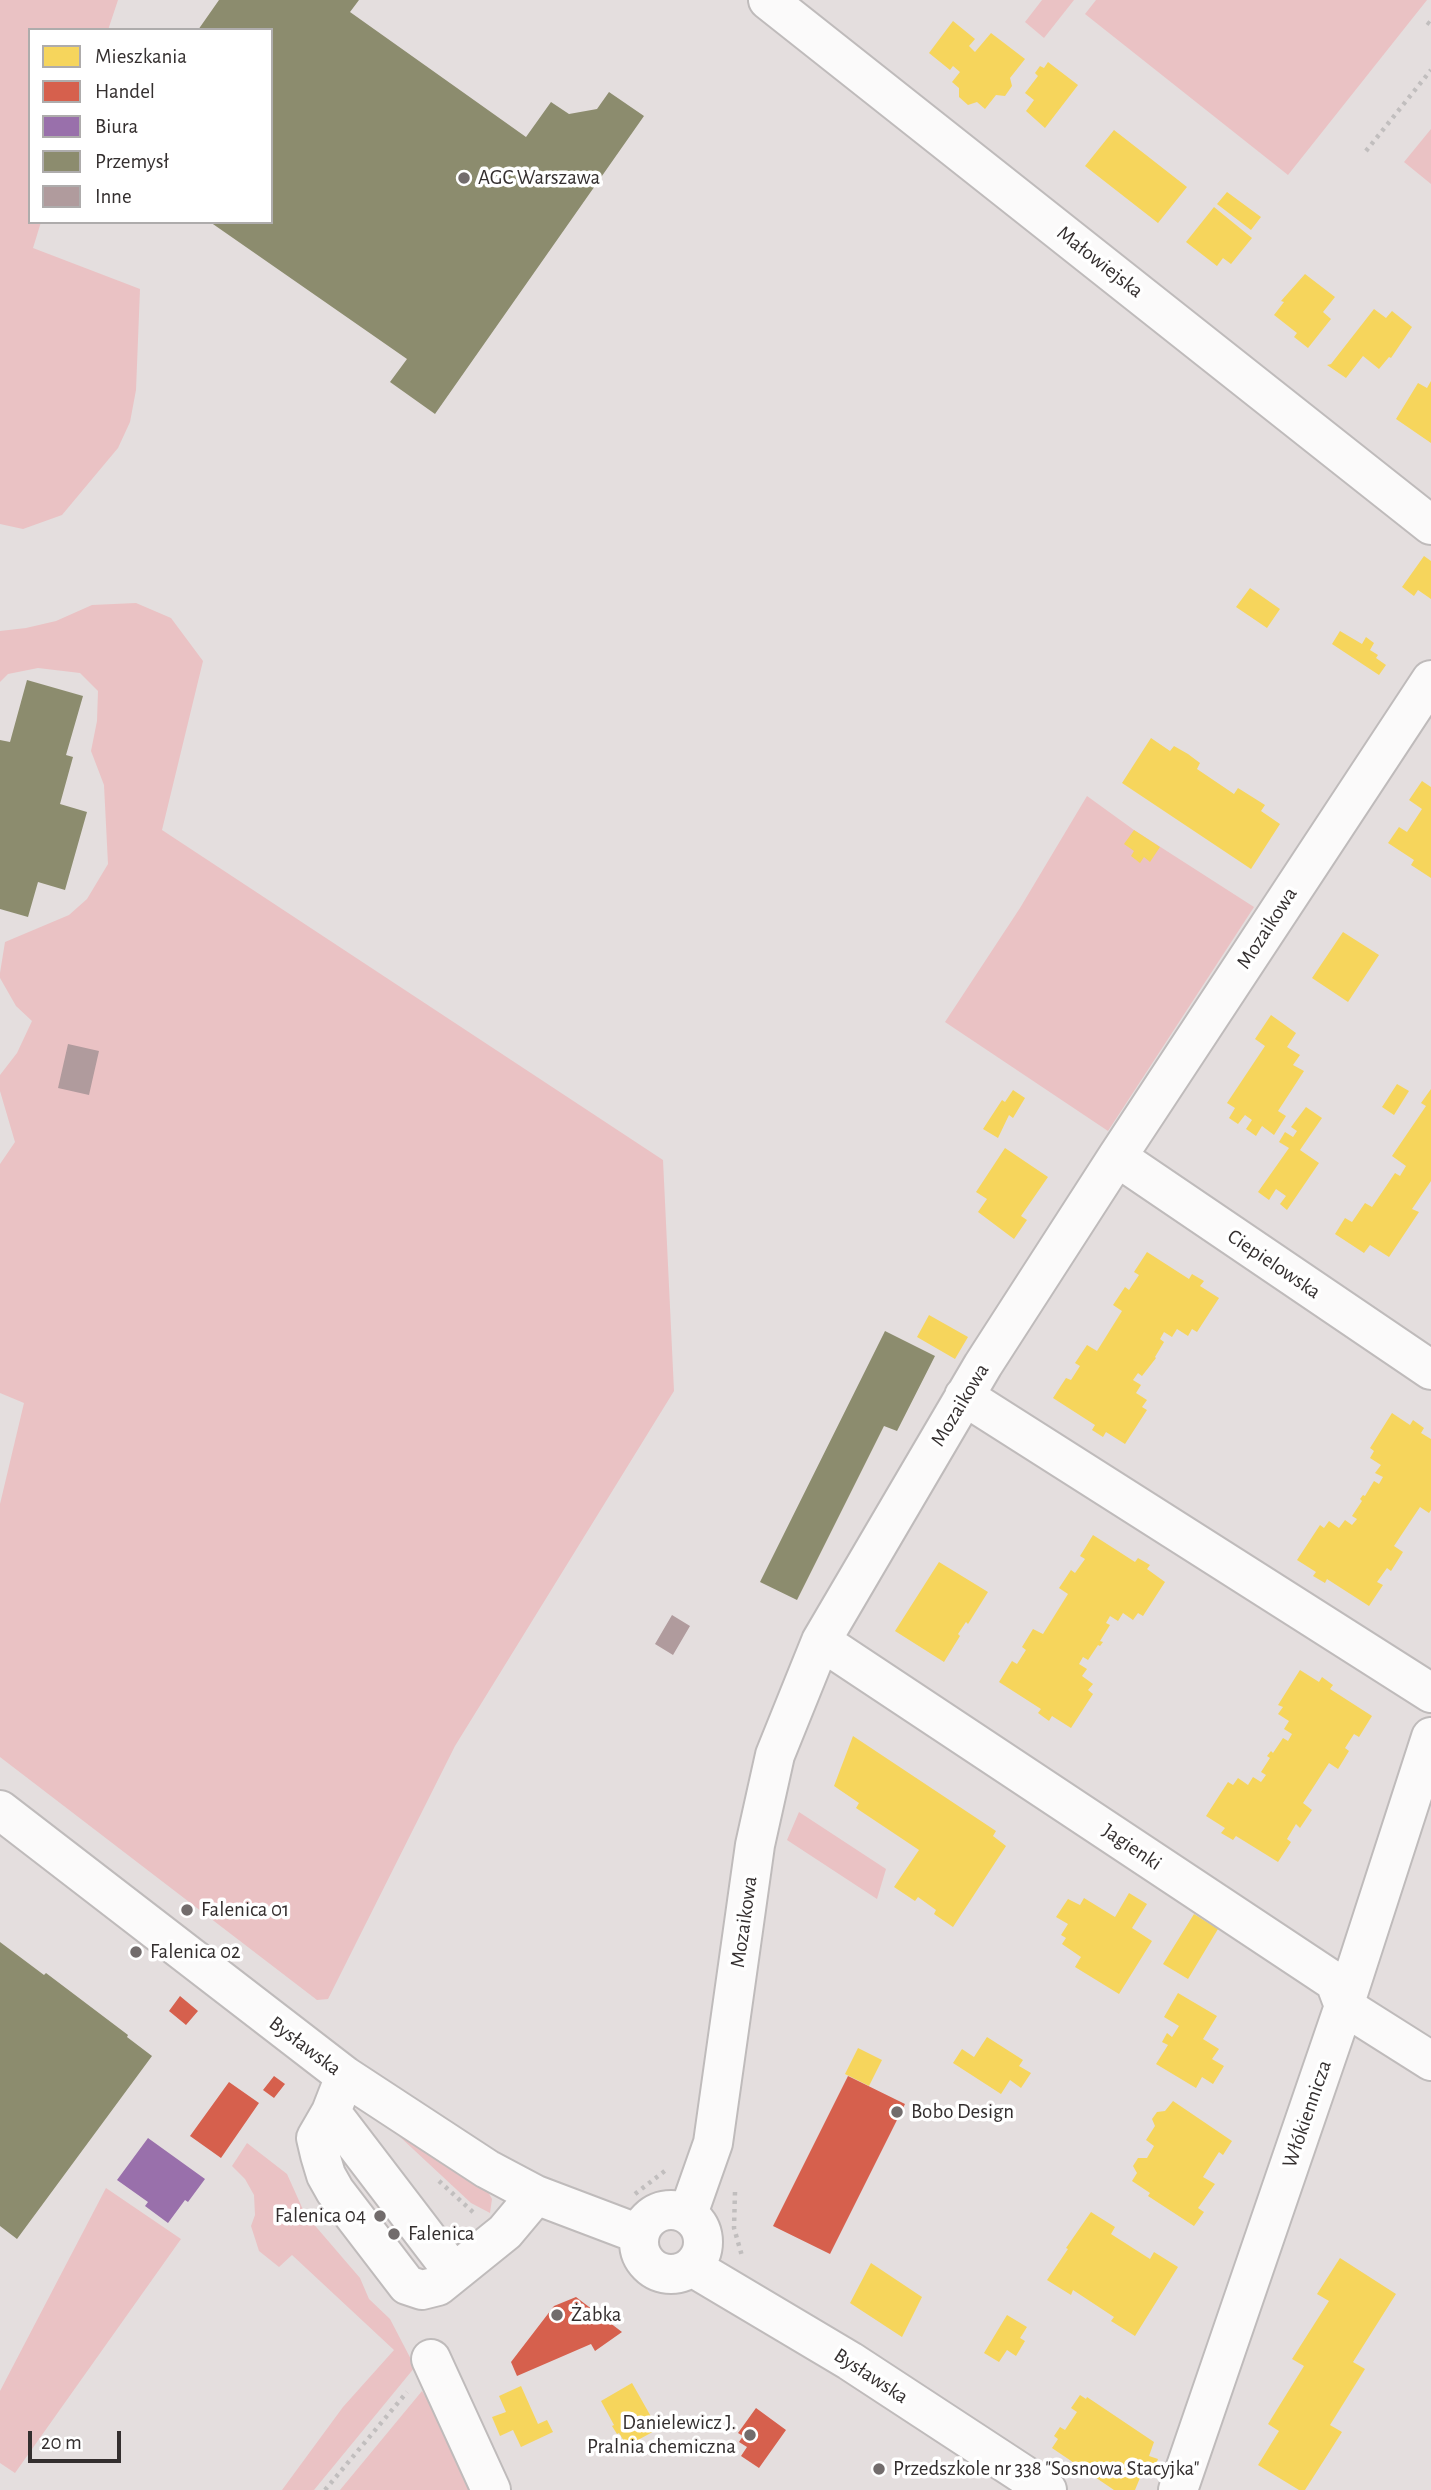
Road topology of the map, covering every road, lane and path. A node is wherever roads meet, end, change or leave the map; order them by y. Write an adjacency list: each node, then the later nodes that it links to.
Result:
1 (768, 0): 4 (street, Małowiejska)
2 (1431, 70): 3 (path)
3 (1366, 151)
4 (1431, 525)
5 (1431, 680): 6 (street, Mozaikowa)
6 (1117, 1157): 7 (street, Ciepielowska); 8 (street, Mozaikowa)
7 (1431, 1370)
8 (964, 1396): 9 (street, Mozaikowa); 10 (street)
9 (821, 1641): 13 (street, Jagienki); 20 (street, Mozaikowa)
10 (1431, 1693)
11 (1431, 1737): 13 (street, Włókiennicza)
12 (0, 1810): 15 (street, Bysławska)
13 (1344, 2006): 14 (street, Jagienki); 28 (street, Włókiennicza)
14 (1431, 2061)
15 (345, 2076): 19 (street, Bysławska); 19 (street)
16 (667, 2169): 18 (path)
17 (735, 2185): 22 (path)
18 (624, 2191)
19 (536, 2195): 21 (street, Bysławska)
20 (688, 2214): 21 (street); 23 (street)
21 (639, 2234): 23 (street)
22 (744, 2259)
23 (692, 2267): 27 (street, Bysławska)
24 (422, 2373): 25 (path); 26 (street)
25 (325, 2490)
26 (491, 2490)
27 (1047, 2490)
28 (1178, 2490)

